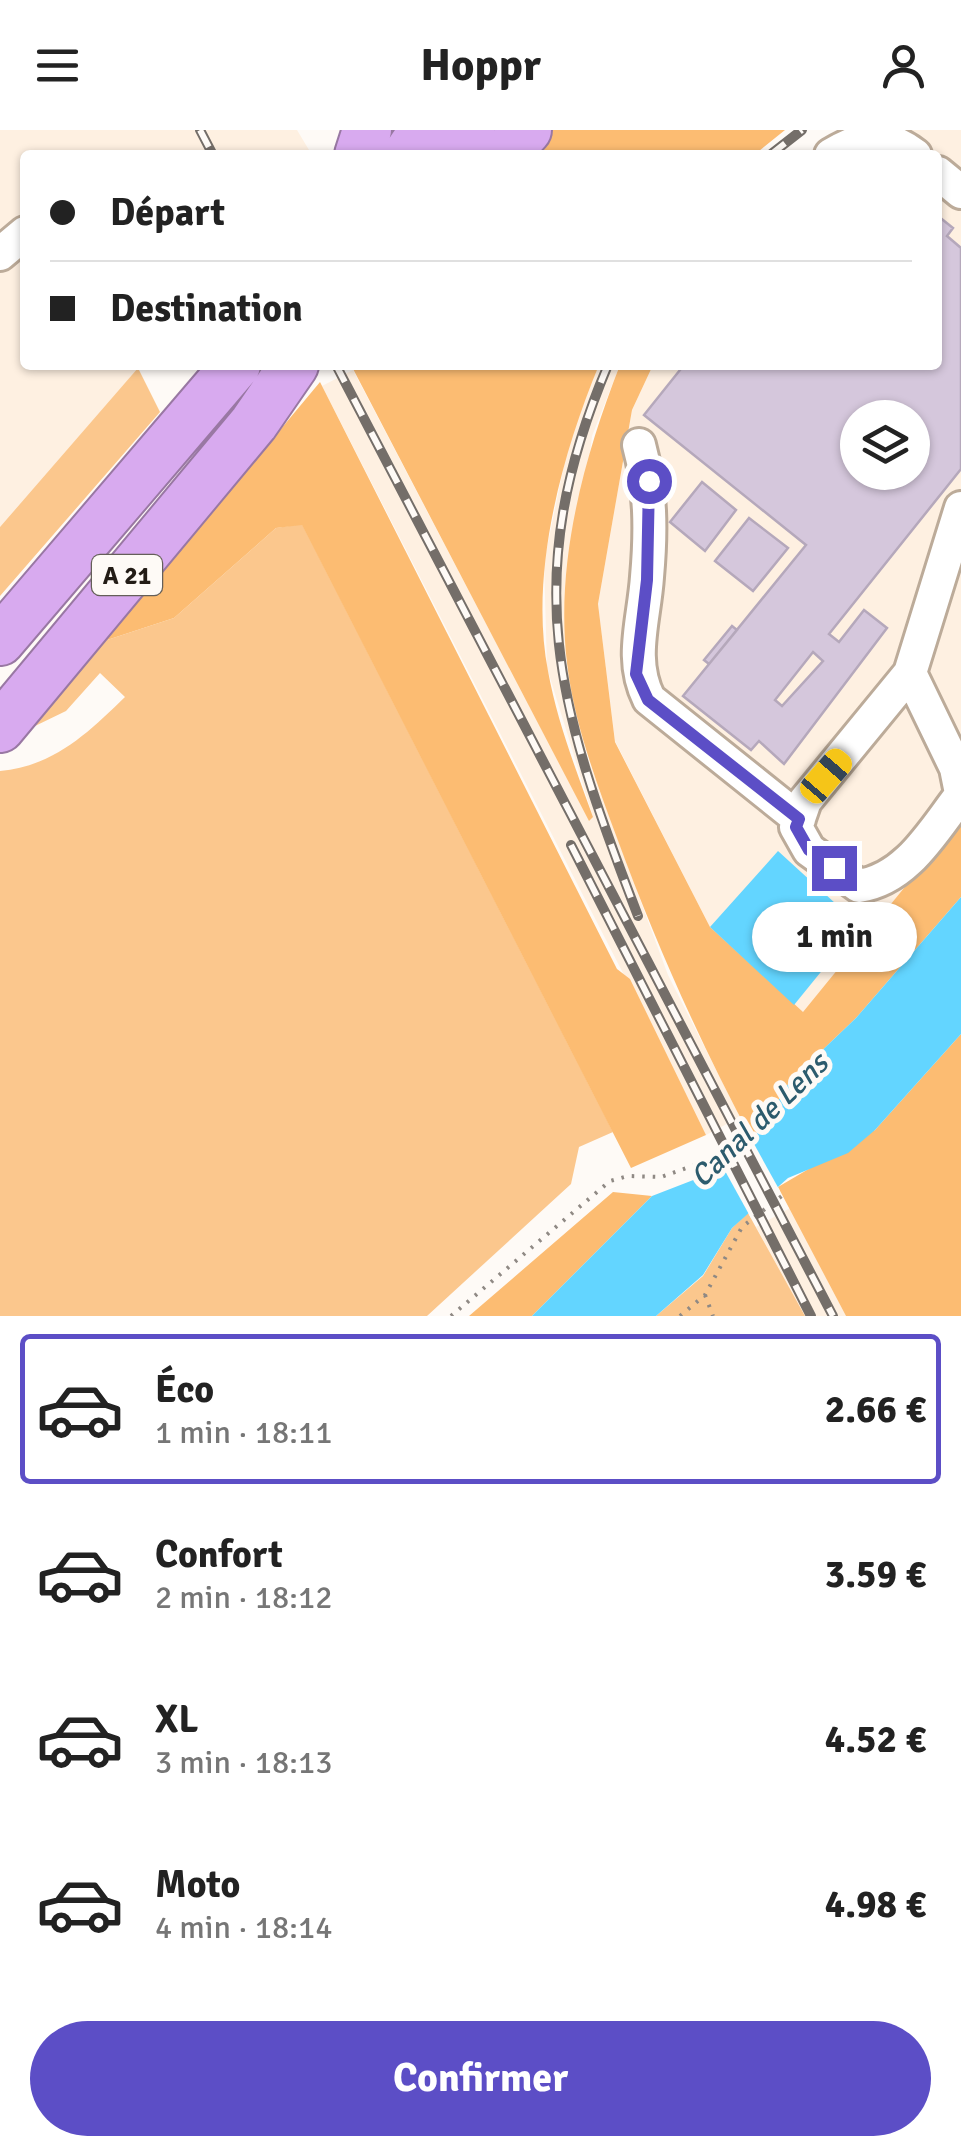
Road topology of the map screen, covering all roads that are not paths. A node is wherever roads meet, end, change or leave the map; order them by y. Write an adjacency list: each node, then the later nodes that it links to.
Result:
1 (527, 130): 2 (highway)
2 (509, 150)
3 (840, 150): 4 (street)
4 (908, 150)
5 (20, 236): 6 (street)
6 (0, 254)
7 (232, 370): 13 (highway, A 21)
8 (291, 370): 10 (highway, A 21)
9 (310, 370): 10 (highway)
10 (254, 423): 15 (highway, A 21)
11 (640, 445): 18 (street)
12 (961, 508): 14 (street)
13 (0, 641)
14 (910, 673): 16 (street); 18 (street)
15 (0, 728)
16 (956, 750): 17 (street)
17 (961, 794): 18 (street)
18 (799, 819)

